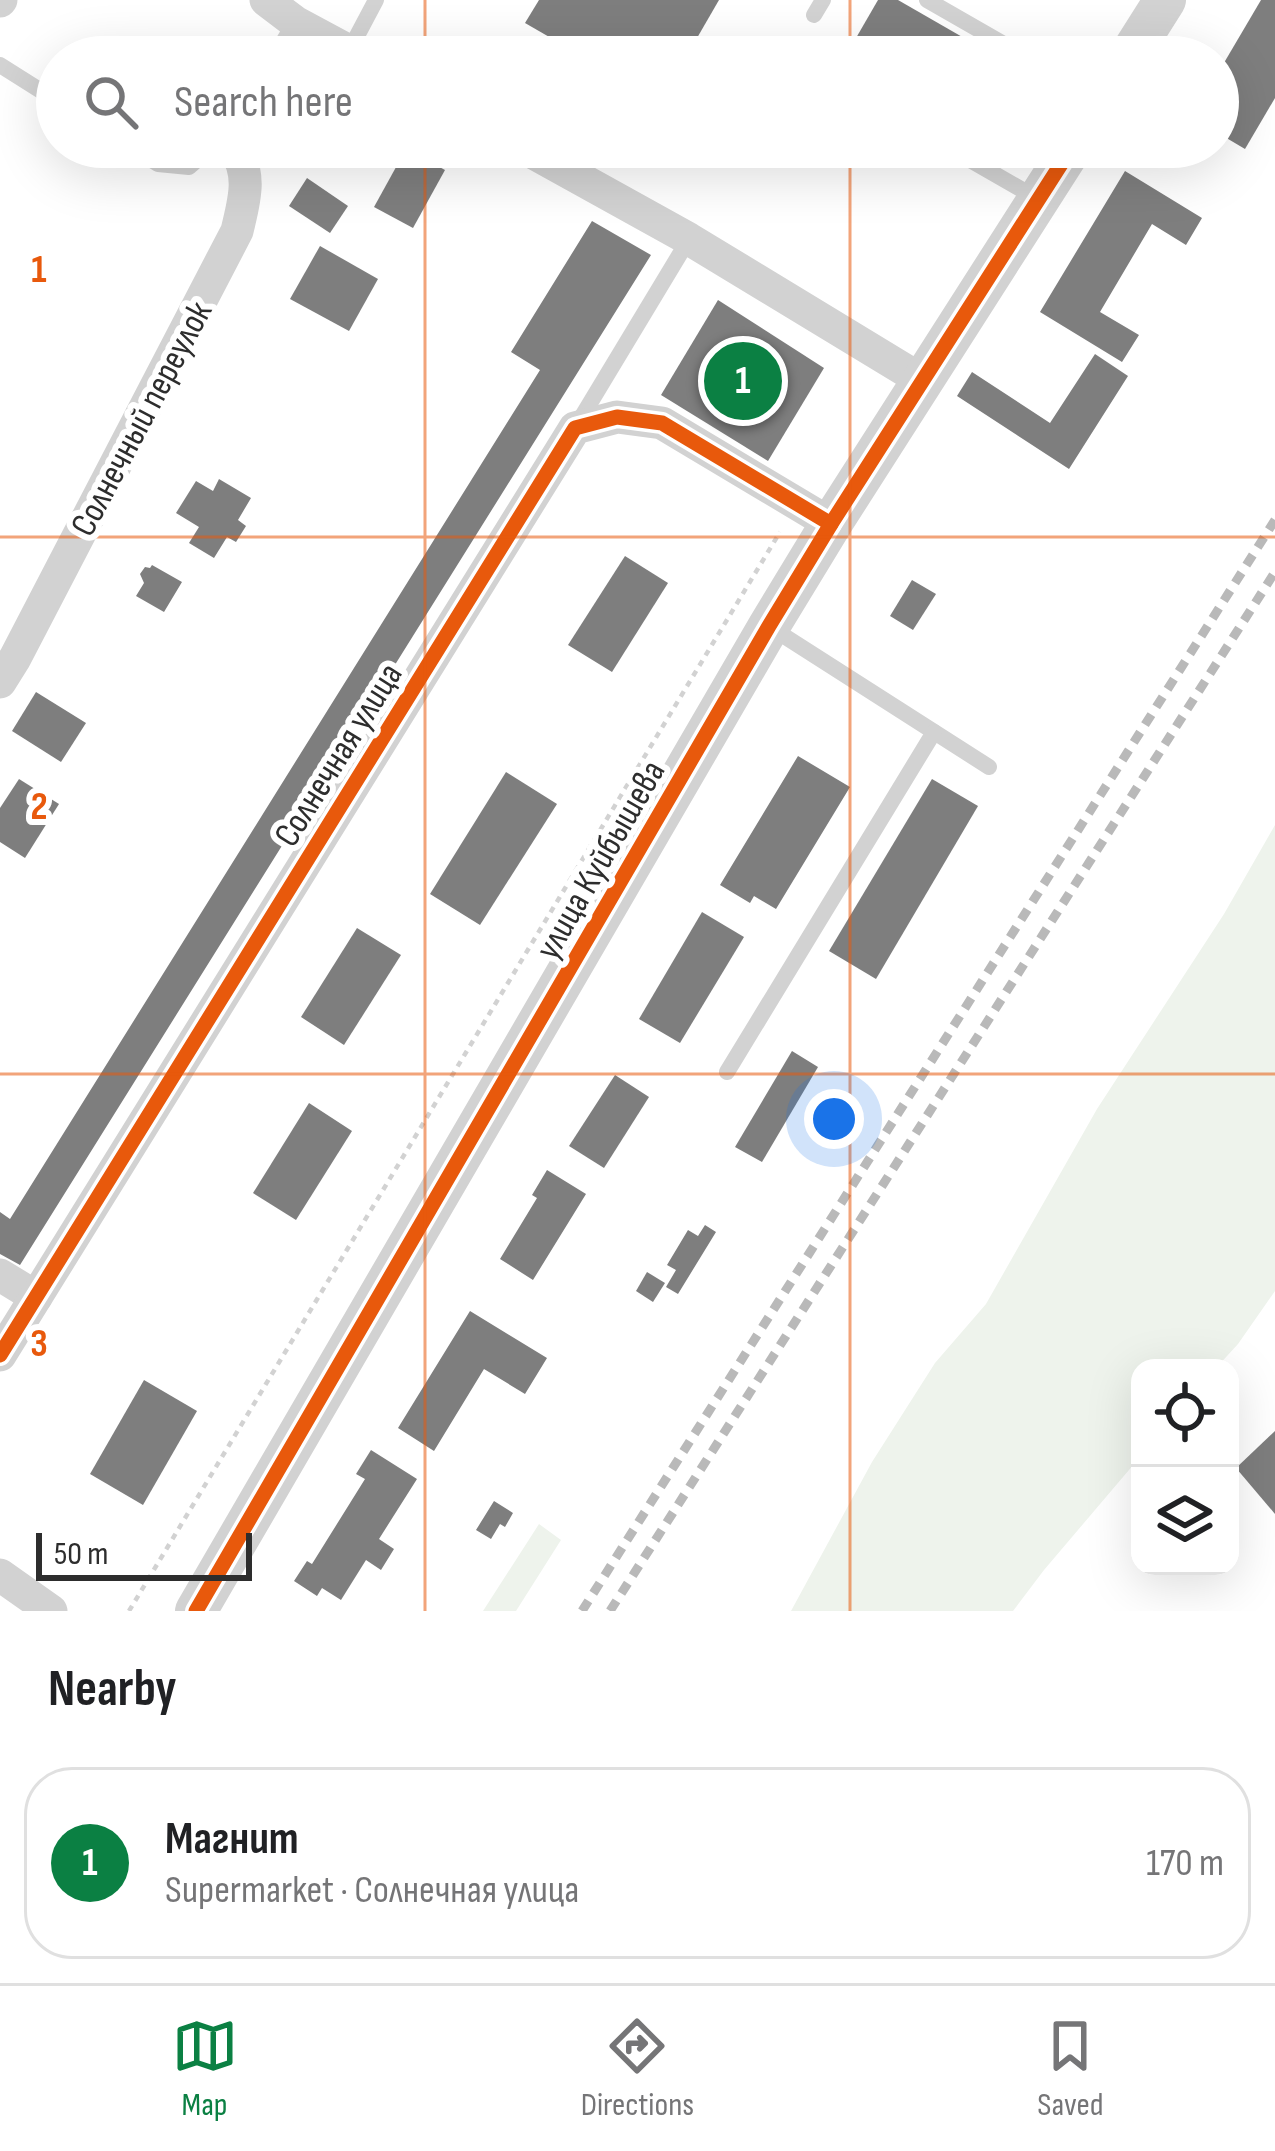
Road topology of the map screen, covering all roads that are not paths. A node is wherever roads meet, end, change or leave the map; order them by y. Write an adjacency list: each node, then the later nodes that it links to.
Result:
1 (266, 0): 5 (street)
2 (376, 0): 8 (lane)
3 (927, 0): 9 (lane)
4 (1165, 0): 10 (street)
5 (296, 22): 6 (lane); 7 (street)
6 (287, 36)
7 (321, 36)
8 (361, 36)
9 (990, 36)
10 (1142, 36)
11 (0, 65): 12 (lane)
12 (36, 87)
13 (243, 168): 23 (street, Солнечный переулок)
14 (561, 168): 18 (street)
15 (984, 168): 17 (lane)
16 (1059, 168): 17 (street, улица Куйбышева)
17 (1039, 199): 19 (street, улица Куйбышева)
18 (689, 239): 19 (street); 20 (lane)
19 (923, 381): 21 (street, улица Куйбышева)
20 (574, 428): 21 (street); 28 (street, Солнечная улица)
21 (814, 514): 22 (street, улица Куйбышева)
22 (769, 626): 24 (lane); 32 (street, улица Куйбышева)
23 (0, 682)
24 (934, 732): 25 (lane); 26 (lane)
25 (989, 767)
26 (727, 1072)
27 (0, 1275): 28 (street)
28 (36, 1297): 29 (street, Солнечная улица)
29 (0, 1354)
30 (0, 1575): 31 (street)
31 (51, 1611)
32 (196, 1611)

